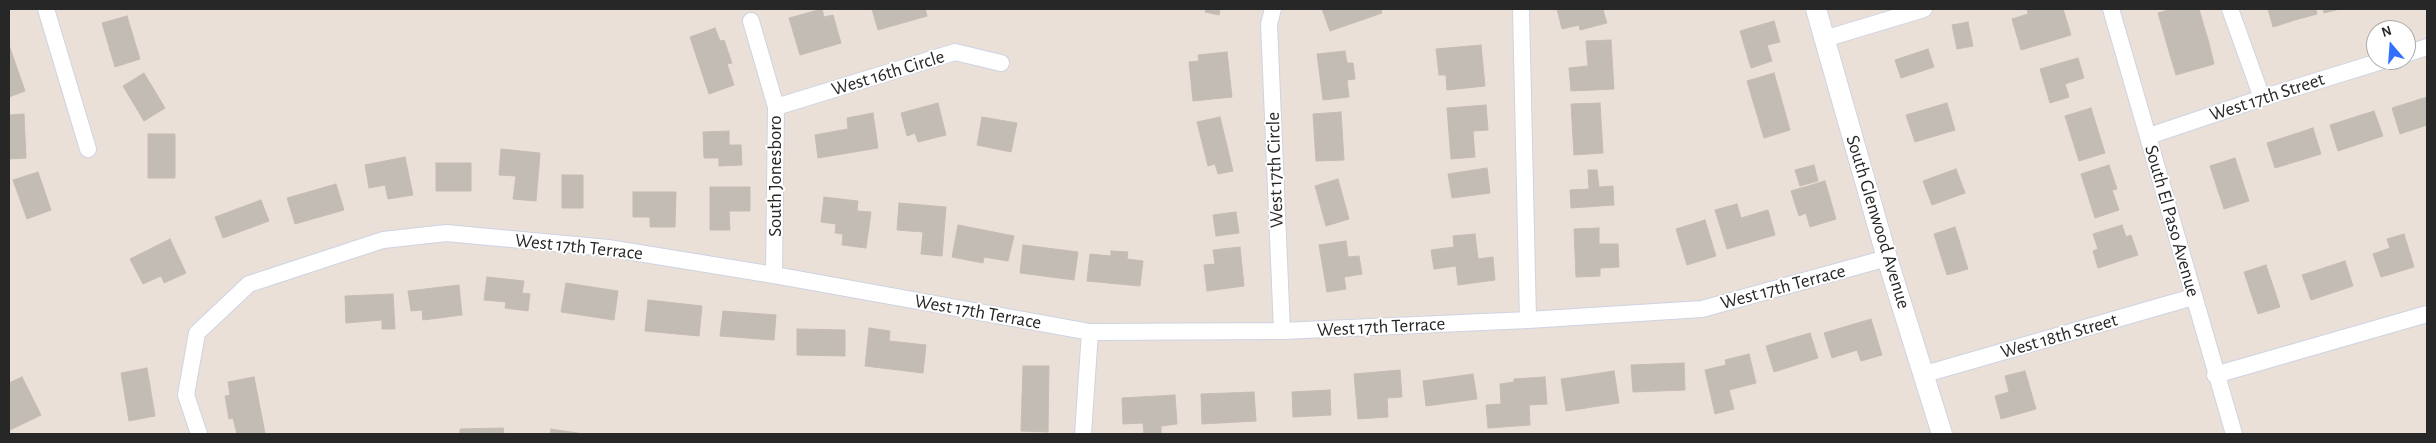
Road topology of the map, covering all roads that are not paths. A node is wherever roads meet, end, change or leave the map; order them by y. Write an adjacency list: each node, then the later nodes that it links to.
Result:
1 (46, 9): 15 (street)
2 (1273, 9): 21 (street, West 17th Circle)
3 (1521, 9): 20 (street)
4 (1816, 9): 9 (street, South Glenwood Avenue)
5 (1924, 9): 9 (street)
6 (2111, 9): 14 (street, South El Paso Avenue)
7 (2230, 9): 12 (street)
8 (751, 20): 13 (street, South Jonesboro)
9 (1824, 39): 16 (street, South Glenwood Avenue)
10 (1001, 63): 13 (street, West 16th Circle)
11 (2366, 66): 12 (street, West 17th Street)
12 (2262, 98): 14 (street, West 17th Street)
13 (776, 107): 17 (street, South Jonesboro)
14 (2149, 136): 18 (street, South El Paso Avenue)
15 (88, 149)
16 (1887, 258): 20 (street, West 17th Terrace); 23 (street, South Glenwood Avenue)
17 (774, 275): 22 (street, West 17th Terrace); 25 (street, West 17th Terrace)
18 (2194, 297): 23 (street, West 18th Street); 24 (street, South El Paso Avenue)
19 (2427, 314): 24 (street)
20 (1528, 320): 21 (street, West 17th Terrace)
21 (1282, 331): 22 (street, West 17th Terrace)
22 (1090, 332): 26 (street)
23 (1925, 374): 27 (street, South Glenwood Avenue)
24 (2215, 375): 28 (street, South El Paso Avenue)
25 (199, 434)
26 (1083, 434)
27 (1942, 434)
28 (2234, 434)

